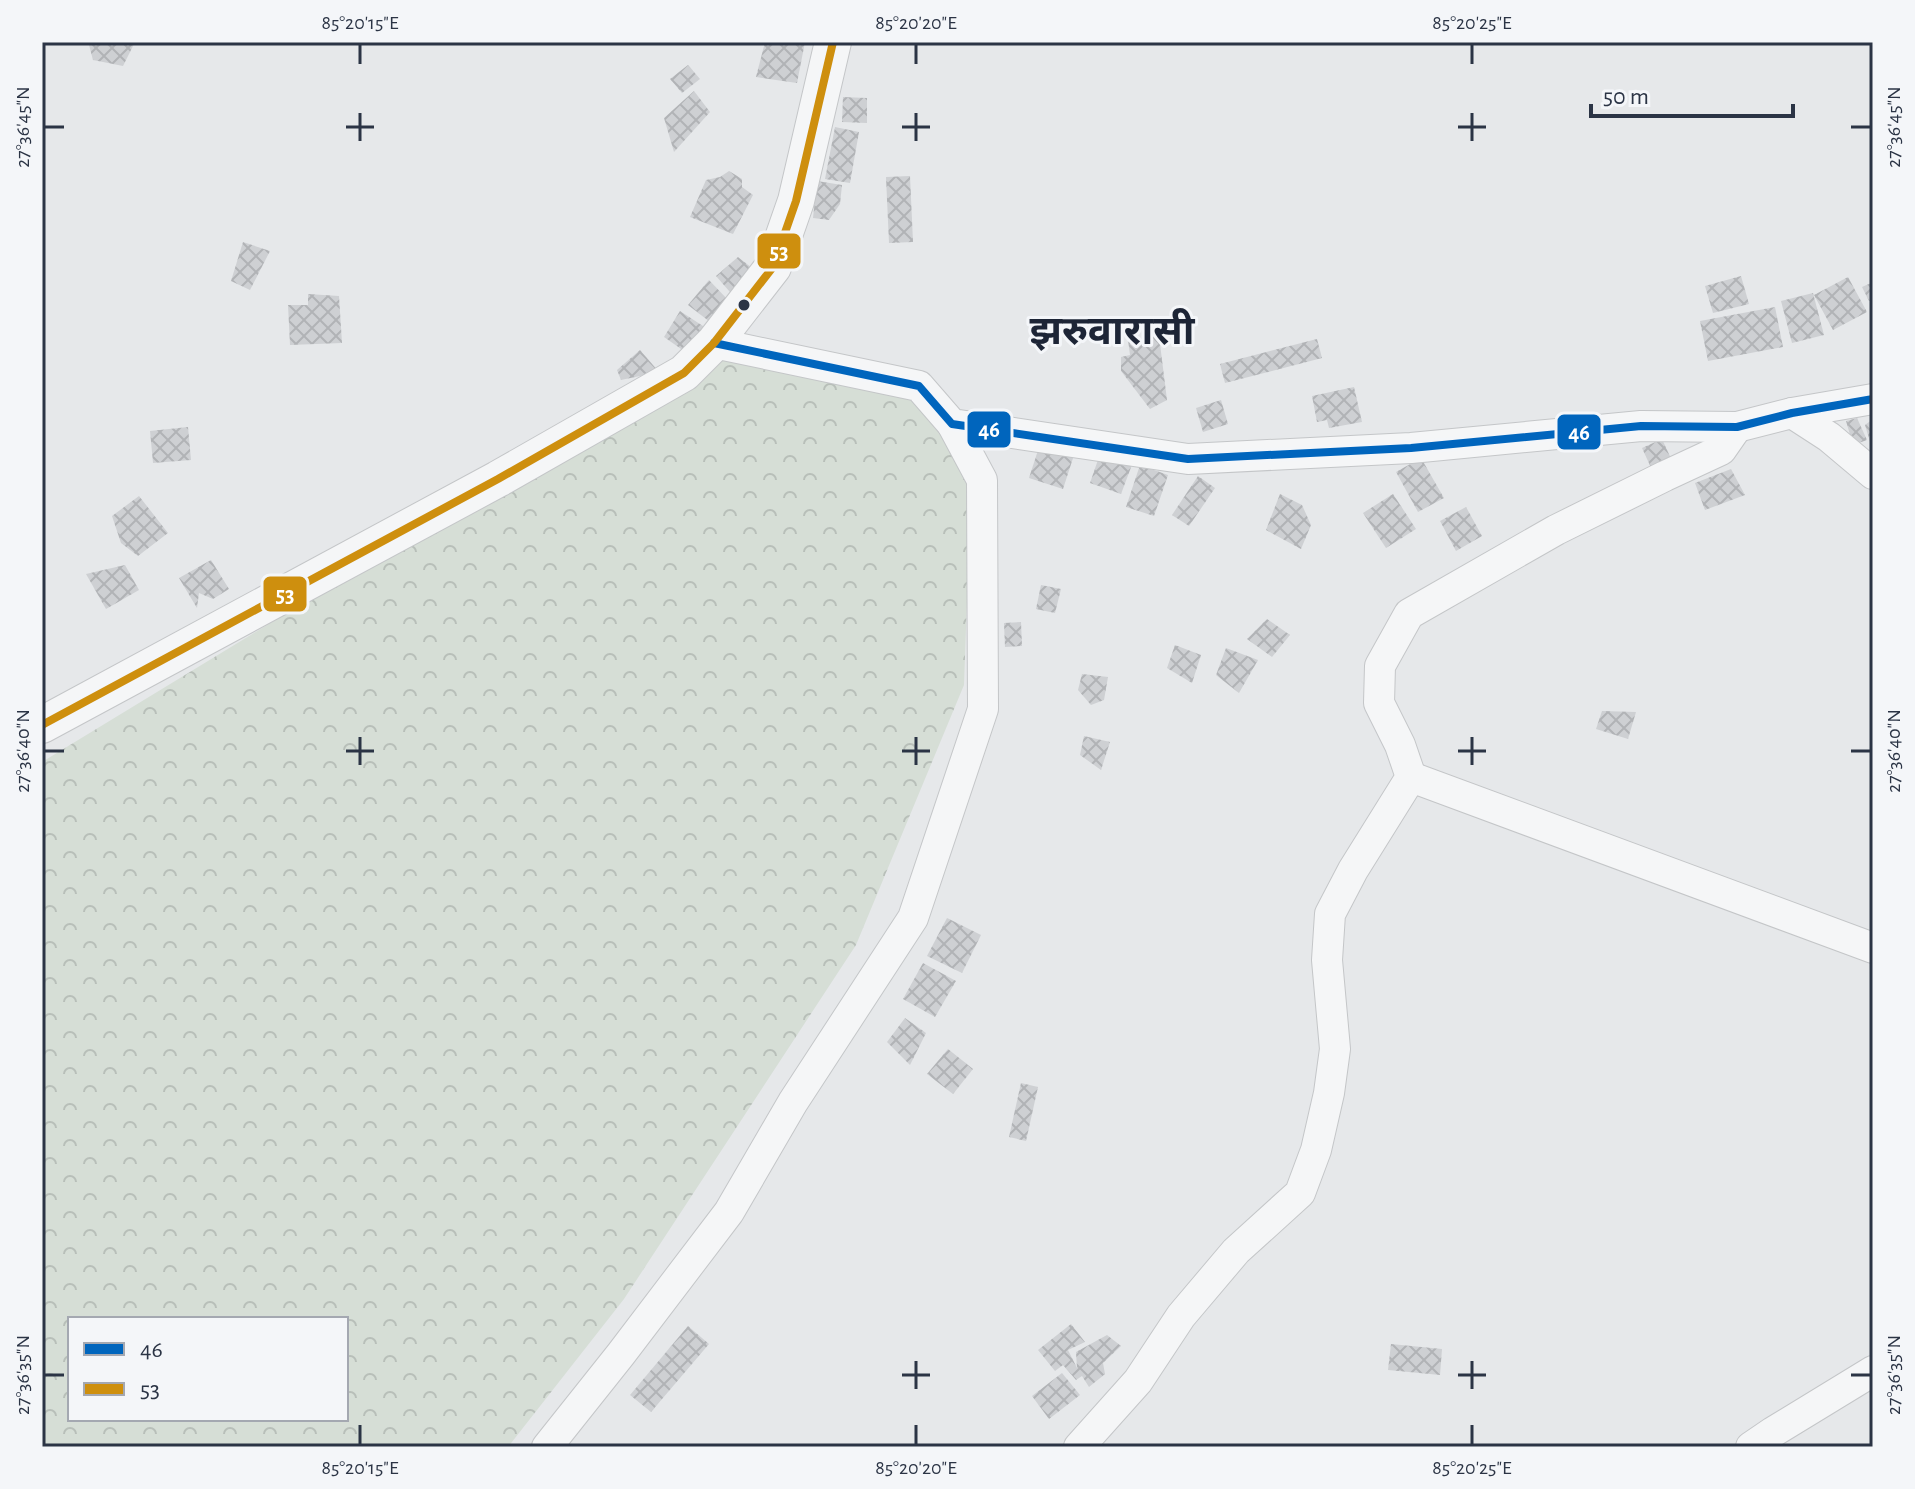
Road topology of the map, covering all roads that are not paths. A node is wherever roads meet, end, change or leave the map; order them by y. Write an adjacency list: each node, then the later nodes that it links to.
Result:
1 (833, 42): 2 (street)
2 (714, 343): 5 (street); 8 (street)
3 (1873, 399): 4 (street)
4 (1792, 413): 6 (street); 7 (street)
5 (952, 424): 6 (street); 12 (street)
6 (1737, 427): 9 (street)
7 (1873, 474)
8 (42, 725)
9 (1411, 777): 10 (street); 13 (street)
10 (1873, 948)
11 (1873, 1371): 14 (street)
12 (547, 1447)
13 (1079, 1447)
14 (1751, 1447)

